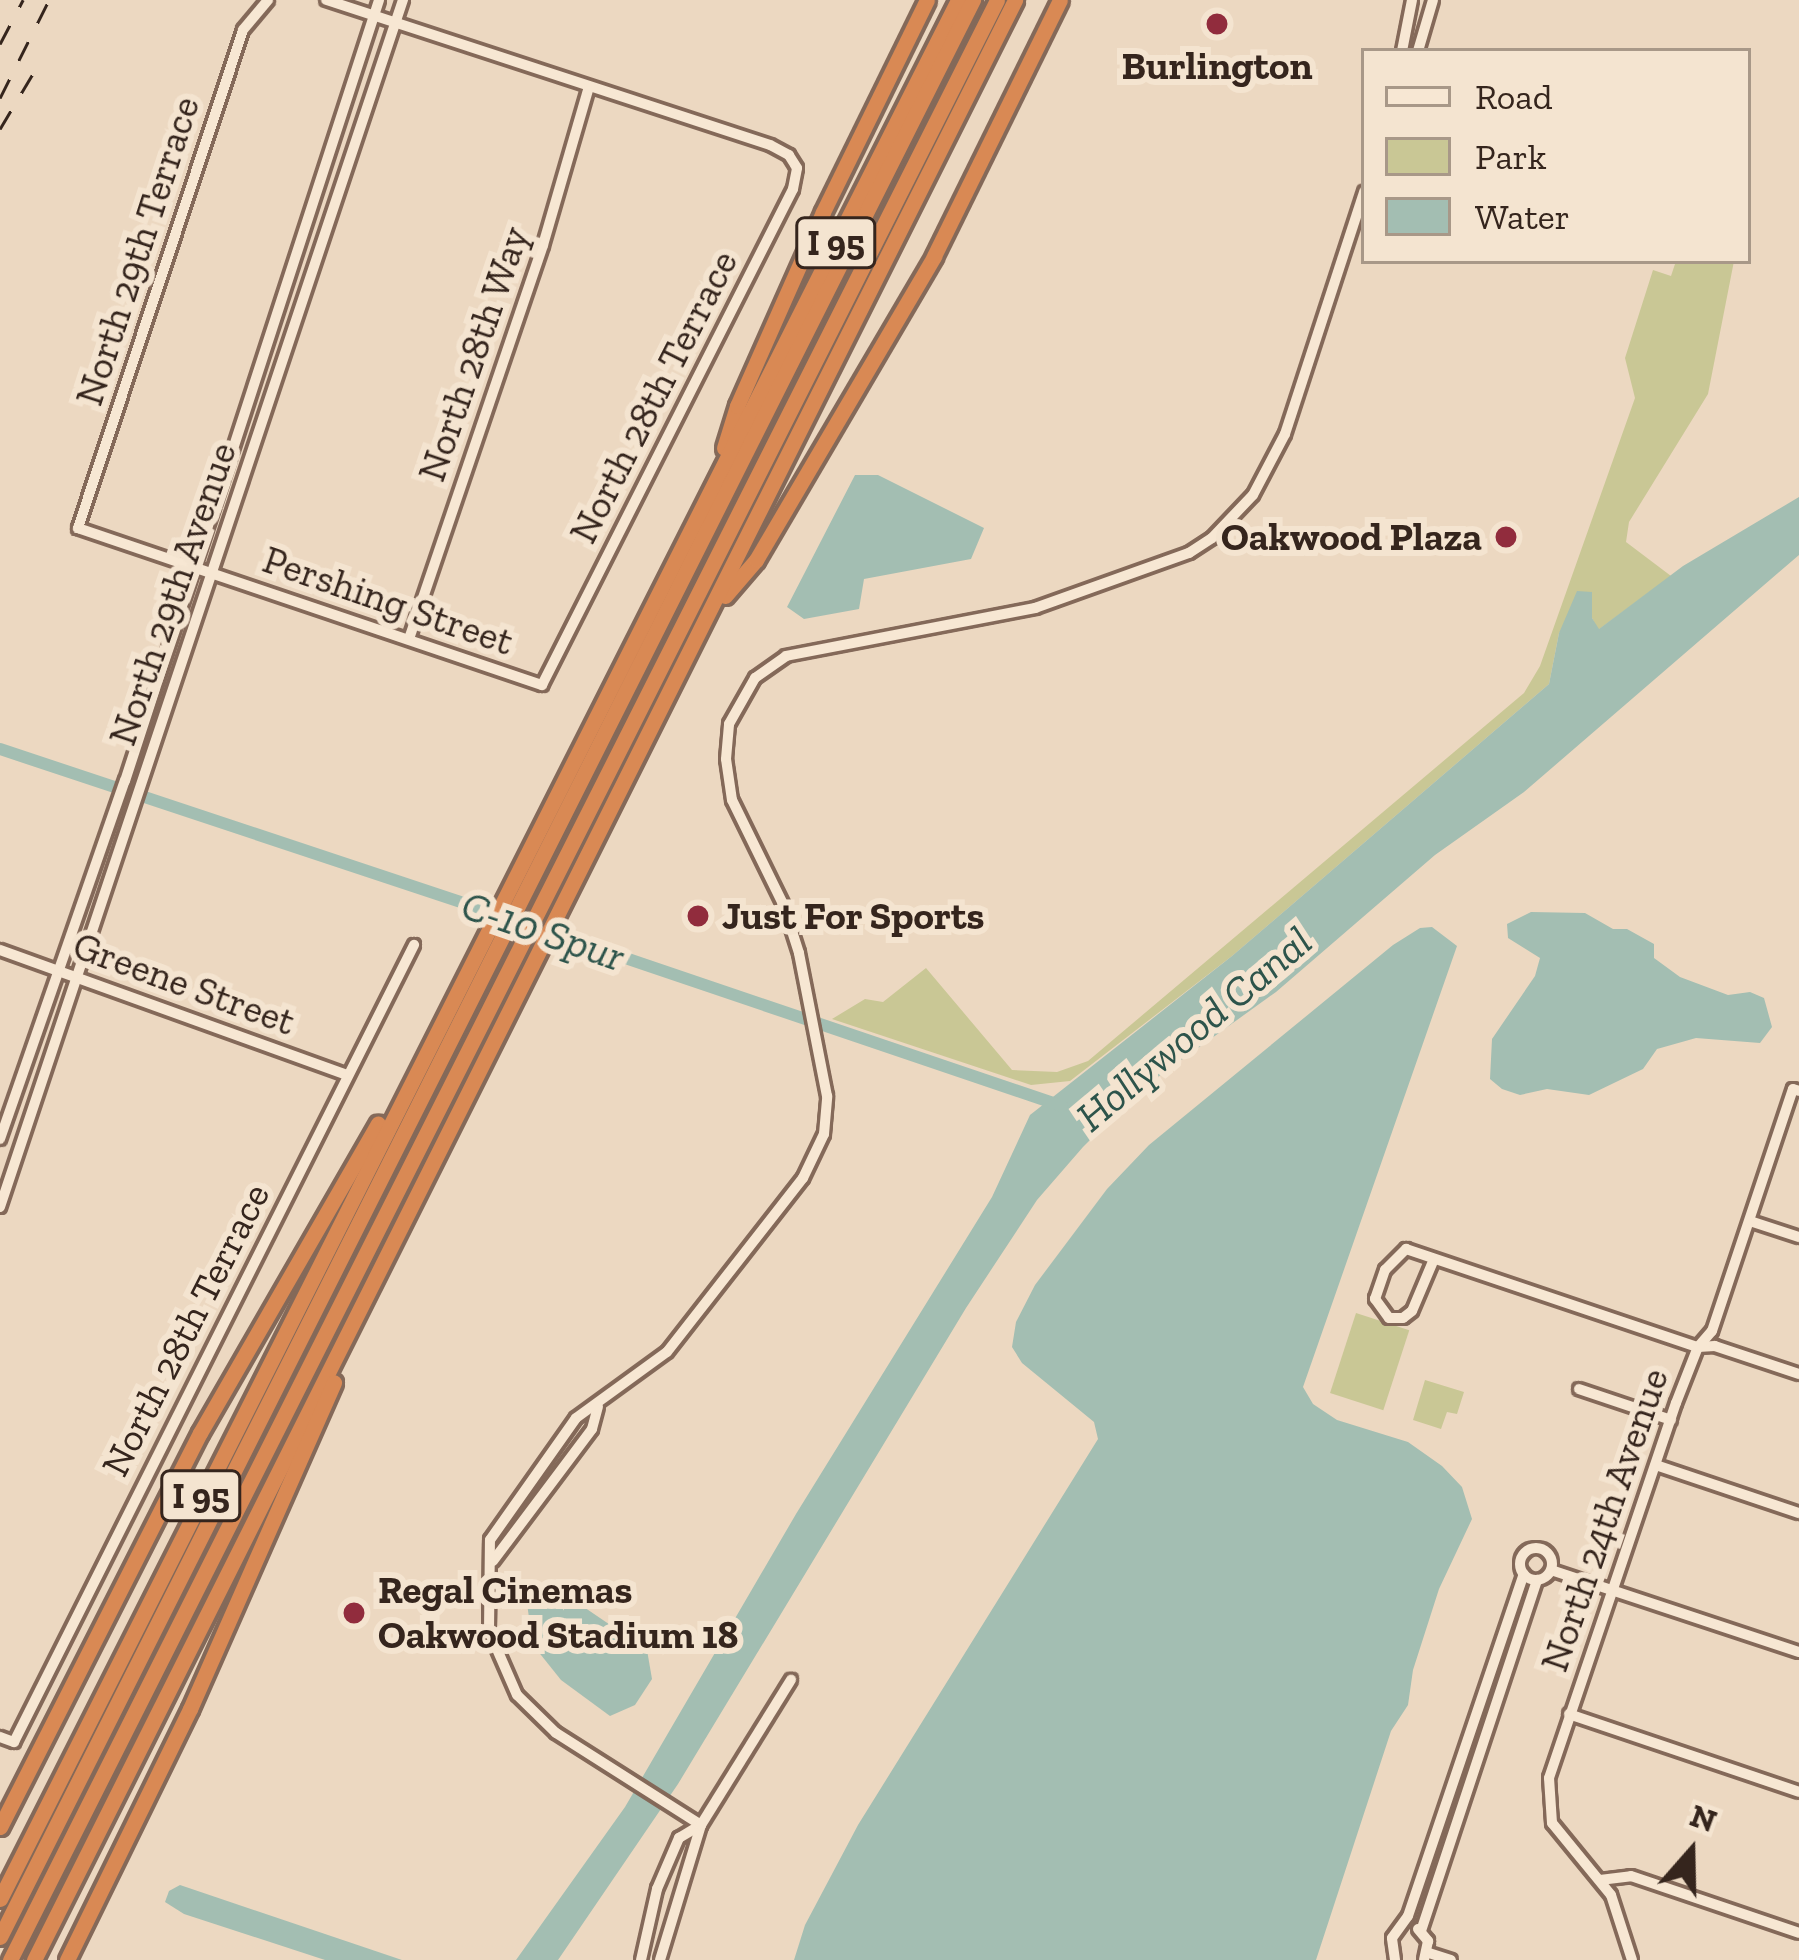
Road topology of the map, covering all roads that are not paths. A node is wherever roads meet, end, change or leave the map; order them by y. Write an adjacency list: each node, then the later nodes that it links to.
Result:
1 (268, 0): 20 (street, North 29th Terrace)
2 (326, 0): 13 (street)
3 (379, 0): 13 (street, North 29th Avenue)
4 (404, 0): 14 (street, North 29th Avenue)
5 (927, 0): 19 (highway)
6 (958, 0): 19 (highway, I 95)
7 (973, 0): 28 (highway)
8 (997, 0): 68 (highway)
9 (1015, 0): 23 (highway, I 95)
10 (1060, 0): 23 (highway)
11 (1412, 0): 15 (street)
12 (1433, 0): 16 (street)
13 (374, 14): 14 (street); 21 (street, North 29th Avenue)
14 (398, 21): 17 (street); 22 (street, North 29th Avenue)
15 (1403, 48)
16 (1419, 48)
17 (589, 87): 24 (street, North 28th Way); 25 (street, North 28th Terrace)
18 (1361, 201): 45 (street)
19 (712, 485): 28 (highway, I 95)
20 (77, 528): 21 (street, Pershing Street)
21 (192, 566): 22 (street, Pershing Street); 26 (street, North 29th Avenue)
22 (214, 573): 24 (street, Pershing Street); 26 (street, North 29th Avenue)
23 (711, 612): 40 (highway, I 95)
24 (409, 639): 25 (street, Pershing Street)
25 (542, 685)
26 (131, 783): 27 (street, North 29th Avenue)
27 (126, 799): 31 (street, North 29th Avenue); 32 (street, North 29th Avenue)
28 (515, 893): 35 (highway, I 95); 66 (highway)
29 (413, 945): 33 (street, North 28th Terrace)
30 (0, 950): 31 (street, Greene Street)
31 (57, 969): 32 (street, Greene Street); 36 (street, North 29th Avenue)
32 (77, 976): 33 (street, Greene Street); 37 (street, North 29th Avenue)
33 (347, 1075): 57 (street, North 28th Terrace)
34 (1796, 1090): 38 (street, North 24th Avenue)
35 (404, 1094): 60 (highway); 62 (highway, I 95)
36 (0, 1139)
37 (0, 1207)
38 (1750, 1220): 39 (street); 42 (street, North 24th Avenue)
39 (1799, 1237)
40 (391, 1247): 69 (highway, I 95); 70 (highway)
41 (1434, 1259): 41 (street); 42 (street)
42 (1698, 1347): 43 (street); 46 (street, North 24th Avenue)
43 (1799, 1374)
44 (1579, 1389): 46 (street)
45 (598, 1407): 49 (street); 49 (street)
46 (1671, 1420): 47 (street, North 24th Avenue)
47 (1656, 1465): 48 (street); 53 (street, North 24th Avenue)
48 (1799, 1513)
49 (493, 1562): 59 (street)
50 (1551, 1570): 51 (street); 52 (street); 53 (street)
51 (1524, 1574): 52 (street); 63 (street)
52 (1537, 1580): 64 (street)
53 (1613, 1591): 54 (street); 56 (street, North 24th Avenue)
54 (1799, 1652)
55 (791, 1680): 59 (street)
56 (1569, 1714): 58 (street); 61 (street, North 24th Avenue)
57 (0, 1737)
58 (1799, 1792)
59 (700, 1825): 71 (street); 72 (street)
60 (0, 1827)
61 (1600, 1880): 65 (street); 75 (street, North 24th Avenue)
62 (0, 1899)
63 (1403, 1928): 64 (street); 73 (street)
64 (1421, 1931): 67 (street)
65 (1799, 1933)
66 (0, 1937)
67 (1426, 1956): 74 (street)
68 (10, 1960)
69 (34, 1960)
70 (67, 1960)
71 (641, 1960)
72 (660, 1960)
73 (1394, 1960)
74 (1451, 1960)
75 (1632, 1960)

